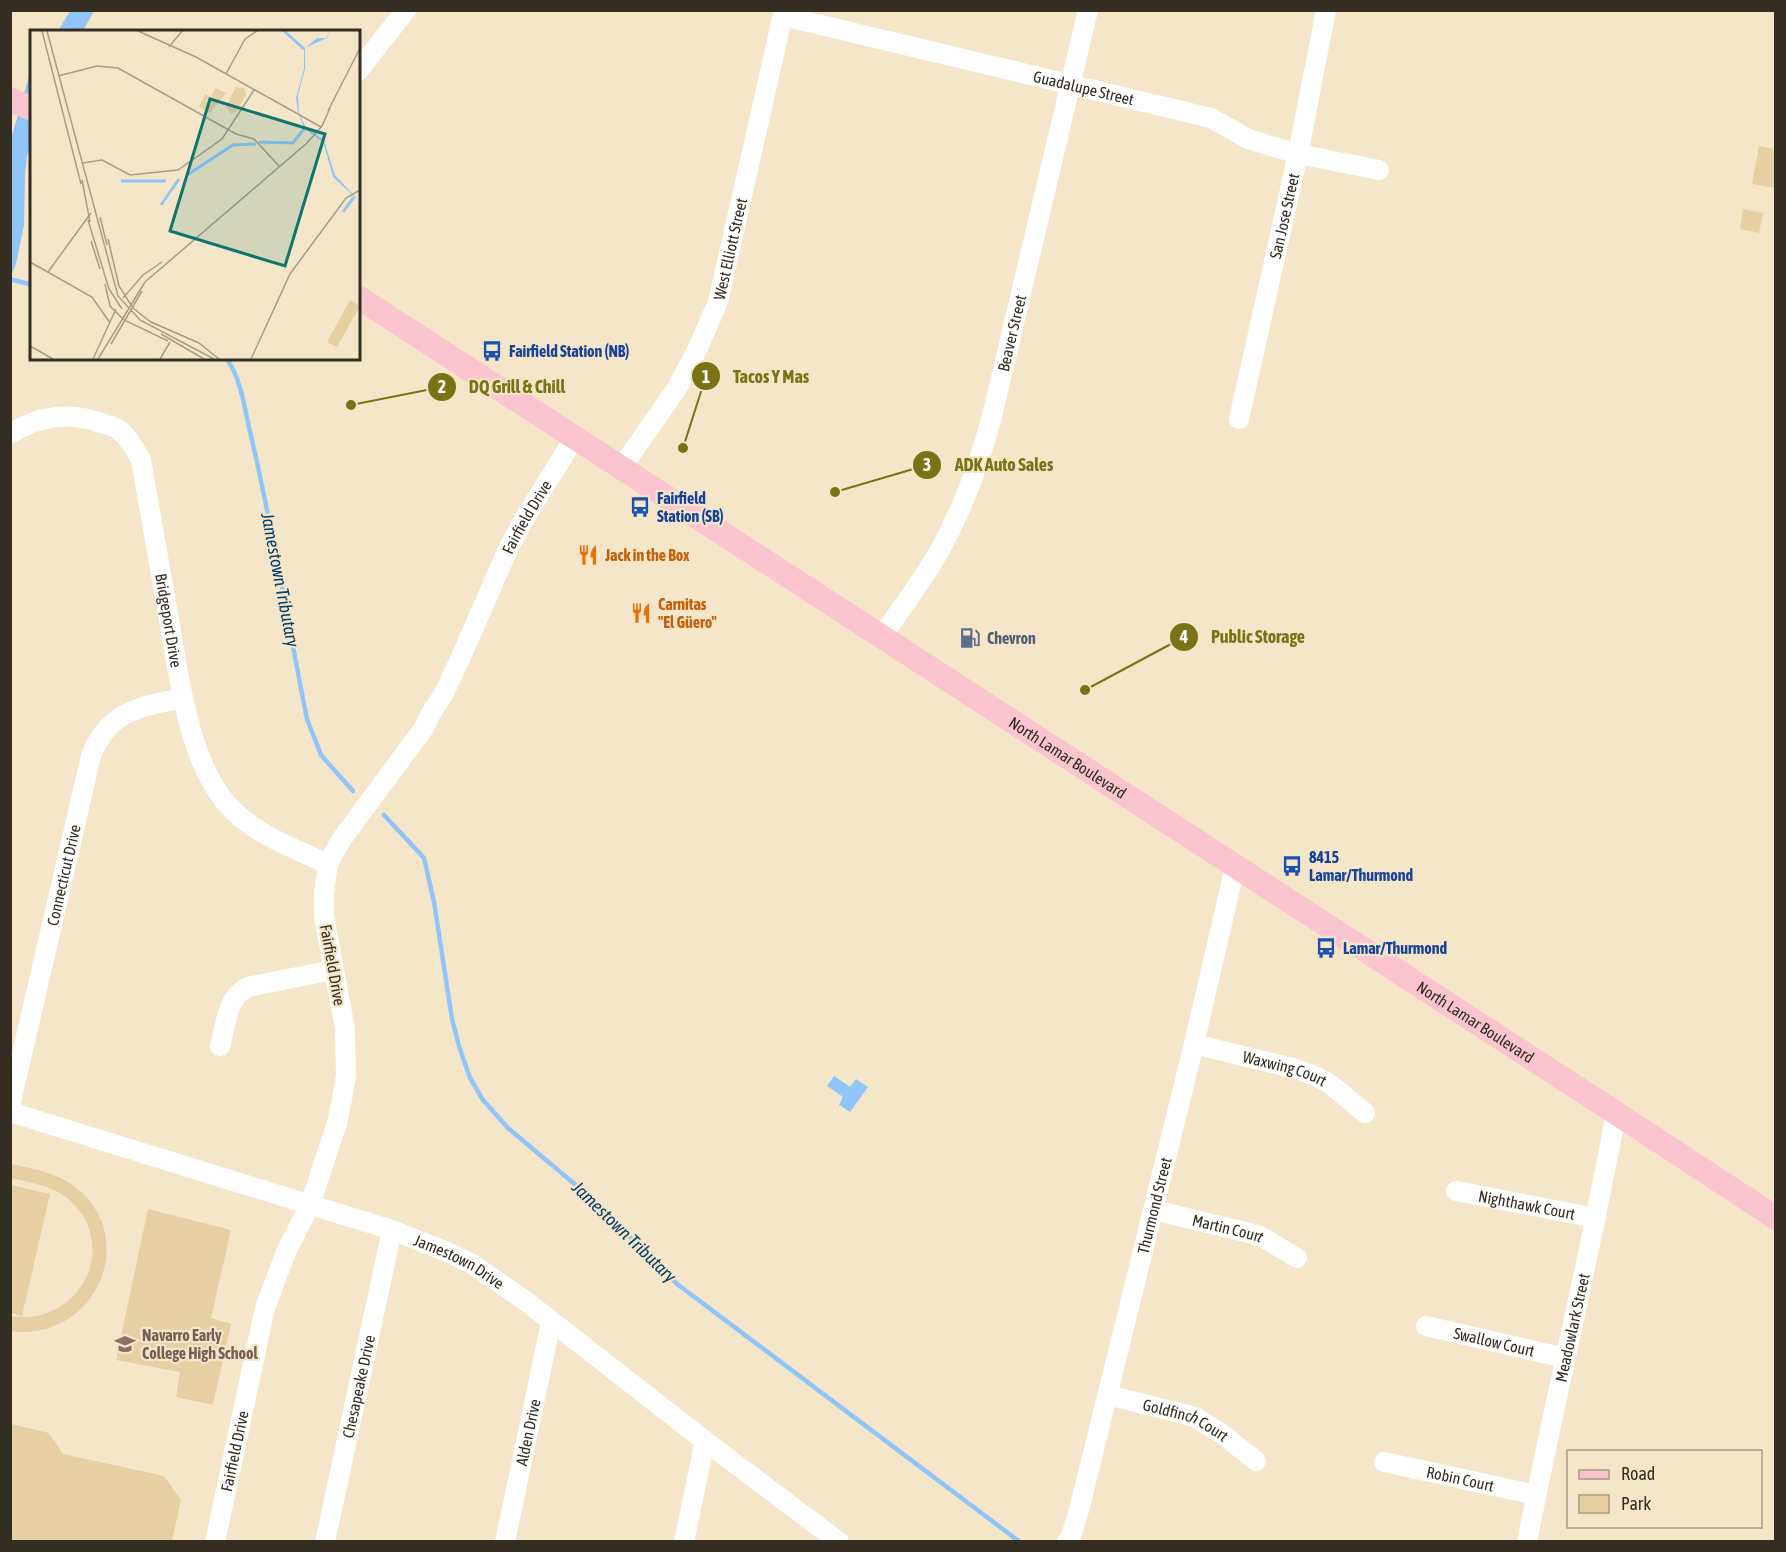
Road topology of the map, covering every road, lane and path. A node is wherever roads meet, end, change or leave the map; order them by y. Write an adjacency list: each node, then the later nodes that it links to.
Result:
1 (406, 10): 5 (street)
2 (1088, 10): 6 (street, Beaver Street)
3 (1326, 10): 9 (street, San Jose Street)
4 (783, 13): 6 (street, Guadalupe Street); 15 (street, West Elliott Street)
5 (360, 68)
6 (1071, 84): 9 (street, Guadalupe Street); 16 (street, Beaver Street)
7 (10, 99): 8 (main road)
8 (30, 108)
9 (1298, 154): 10 (street, Guadalupe Street); 12 (street, San Jose Street)
10 (1379, 170)
11 (360, 298): 14 (main road, North Lamar Boulevard)
12 (1239, 419)
13 (10, 434): 17 (street, Bridgeport Drive)
14 (575, 437): 15 (main road, North Lamar Boulevard); 18 (street, Fairfield Drive)
15 (622, 467): 16 (main road, North Lamar Boulevard)
16 (882, 636): 19 (main road, North Lamar Boulevard)
17 (183, 698): 18 (street, Bridgeport Drive); 23 (street, Connecticut Drive)
18 (328, 864): 20 (street, Fairfield Drive)
19 (1235, 867): 21 (street, Thurmond Street); 26 (main road, North Lamar Boulevard)
20 (333, 970): 22 (street); 28 (street, Fairfield Drive)
21 (1194, 1044): 25 (street, Waxwing Court); 29 (street, Thurmond Street)
22 (220, 1046)
23 (10, 1106)
24 (10, 1112): 28 (street, Jamestown Drive)
25 (1365, 1113)
26 (1616, 1113): 30 (street, Meadowlark Street); 31 (main road, North Lamar Boulevard)
27 (1456, 1191): 30 (street, Nighthawk Court)
28 (310, 1205): 32 (street, Jamestown Drive); 42 (street, Fairfield Drive)
29 (1154, 1210): 33 (street, Martin Court); 37 (street, Thurmond Street)
30 (1596, 1218): 36 (street, Meadowlark Street)
31 (1776, 1218)
32 (392, 1230): 34 (street, Jamestown Drive); 43 (street, Chesapeake Drive)
33 (1297, 1258)
34 (551, 1322): 38 (street, Jamestown Drive); 44 (street, Alden Drive)
35 (1426, 1326): 36 (street, Swallow Court)
36 (1565, 1358): 41 (street, Meadowlark Street)
37 (1108, 1395): 39 (street, Goldfinch Court); 47 (street, Thurmond Street)
38 (705, 1441): 45 (street); 46 (street, Jamestown Drive)
39 (1256, 1461)
40 (1384, 1462): 41 (street, Robin Court)
41 (1536, 1495): 48 (street, Meadowlark Street)
42 (215, 1542)
43 (325, 1542)
44 (505, 1542)
45 (684, 1542)
46 (839, 1542)
47 (1067, 1542)
48 (1527, 1542)

